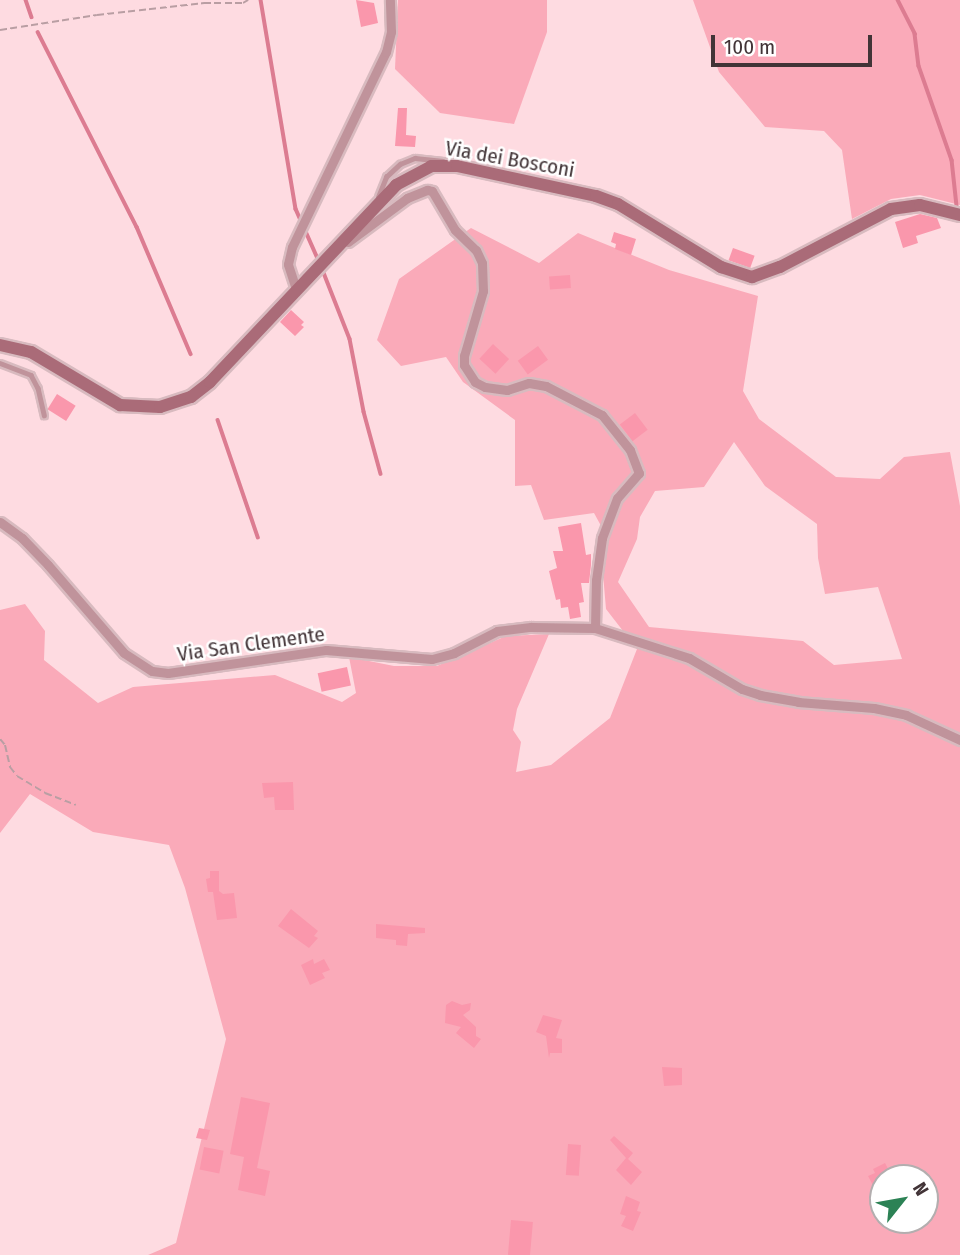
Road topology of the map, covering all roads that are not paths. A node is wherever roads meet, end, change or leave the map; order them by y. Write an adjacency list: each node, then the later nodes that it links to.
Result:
1 (390, 0): 4 (street)
2 (960, 215): 3 (main road, Via dei Bosconi)
3 (334, 249): 4 (main road, Via dei Bosconi); 9 (street)
4 (296, 289): 5 (main road, Via dei Bosconi)
5 (0, 345)
6 (0, 363): 7 (lane)
7 (44, 415)
8 (0, 522): 9 (street, Via San Clemente)
9 (596, 628): 10 (street, Via San Clemente)
10 (960, 740)

